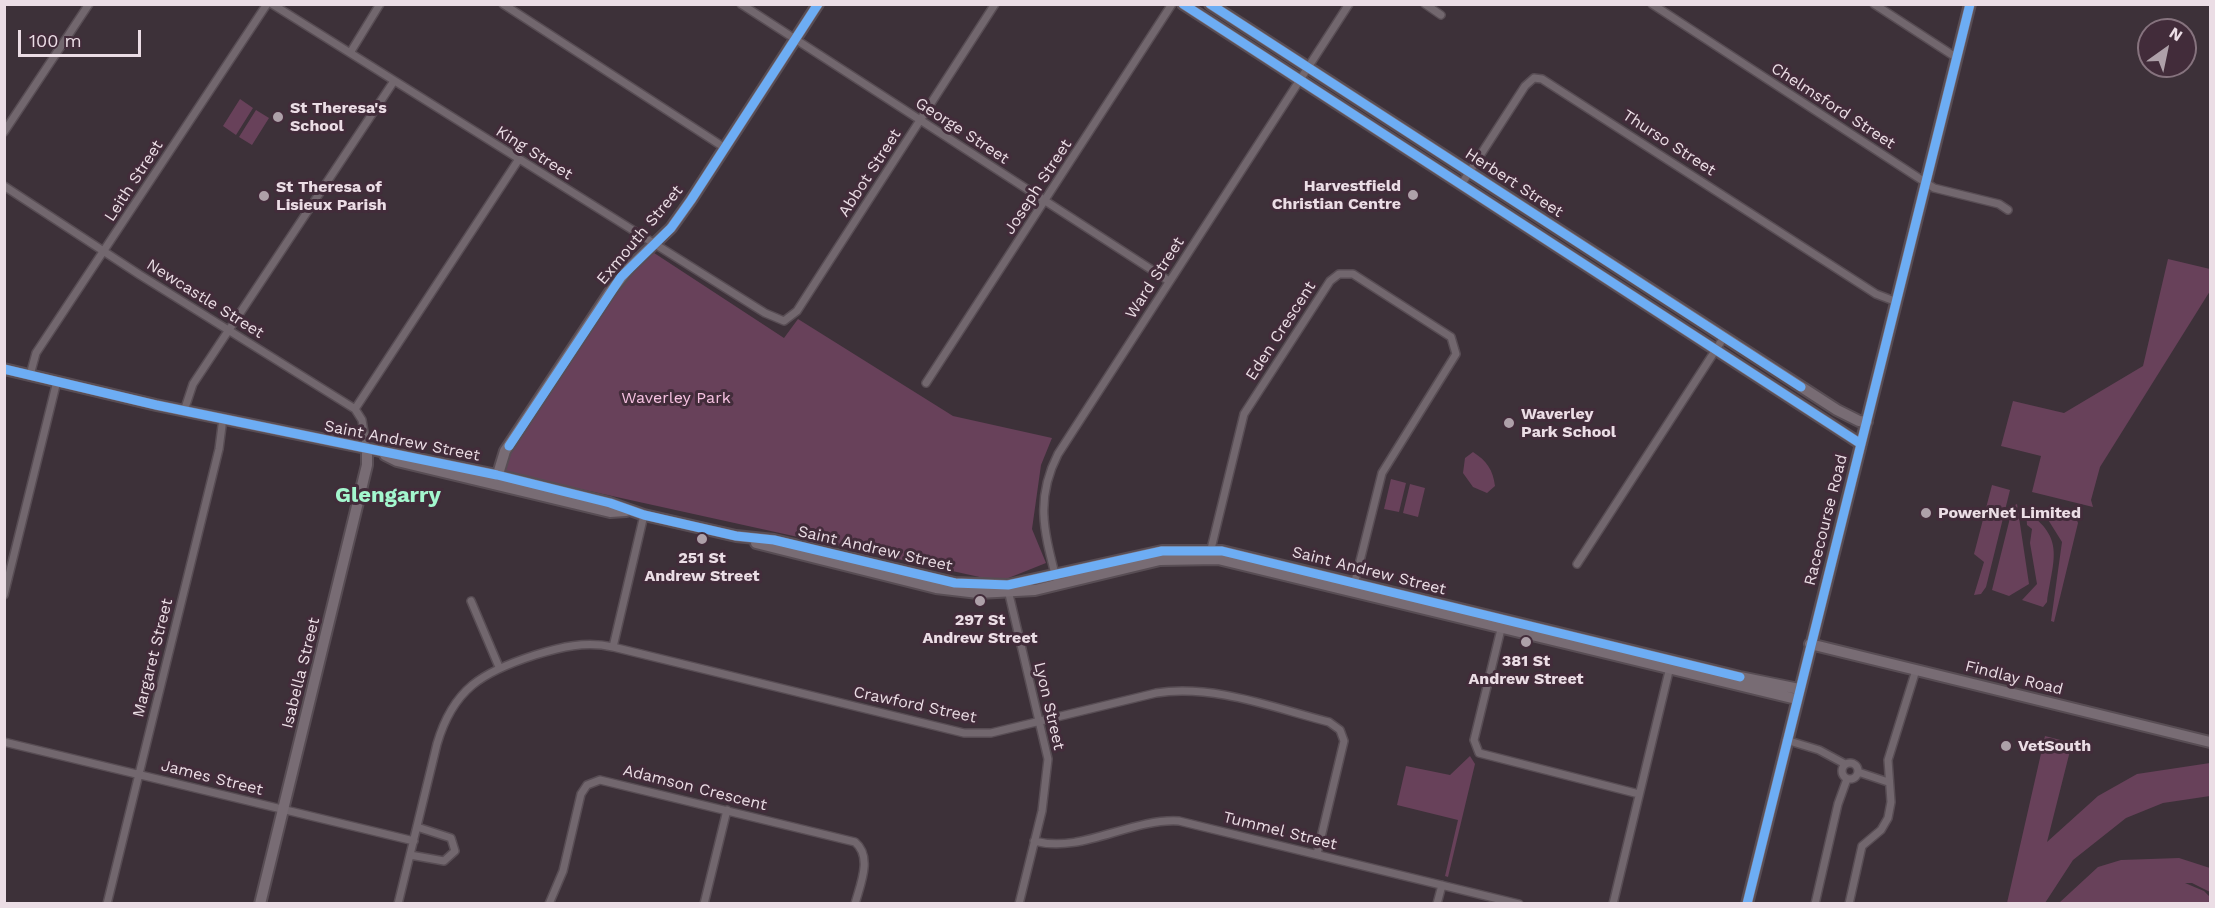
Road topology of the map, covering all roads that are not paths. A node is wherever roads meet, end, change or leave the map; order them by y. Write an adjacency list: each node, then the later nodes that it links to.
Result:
1 (88, 4): 25 (street)
2 (267, 4): 35 (street, Leith Street)
3 (272, 4): 19 (street, King Street)
4 (380, 4): 19 (street)
5 (503, 4): 26 (street)
6 (741, 4): 18 (street, George Street)
7 (818, 4): 18 (street, Exmouth Street)
8 (995, 4): 24 (street, Abbot Street)
9 (1172, 4): 32 (street, Joseph Street)
10 (1183, 4): 22 (street, Herbert Street)
11 (1210, 4): 21 (street, Herbert Street)
12 (1349, 4): 21 (street, Ward Street)
13 (1425, 4): 17 (street)
14 (1652, 4): 29 (street, Chelmsford Street)
15 (1874, 4): 20 (street)
16 (1970, 4): 20 (street, Racecourse Road)
17 (1441, 15)
18 (795, 39): 24 (street, George Street); 26 (street, Exmouth Street)
19 (350, 53): 23 (street, King Street)
20 (1957, 58): 29 (street, Racecourse Road)
21 (1308, 68): 22 (street, Ward Street); 28 (street, Herbert Street)
22 (1299, 80): 30 (street, Herbert Street); 38 (street, Ward Street)
23 (394, 81): 27 (street, King Street); 41 (street)
24 (920, 120): 32 (street, George Street); 40 (street, Abbot Street)
25 (4, 132)
26 (725, 148): 34 (street, Exmouth Street)
27 (519, 159): 34 (street, King Street); 48 (street)
28 (1469, 172): 30 (street, Thurso Street); 36 (street, Herbert Street); 39 (street, Thurso Street)
29 (1926, 183): 33 (street, Chelmsford Street); 39 (street, Racecourse Road)
30 (1461, 185): 37 (street, Herbert Street)
31 (4, 186): 35 (street, Newcastle Street)
32 (1045, 201): 38 (street, George Street); 47 (street, Joseph Street)
33 (2008, 210)
34 (654, 244): 40 (street, King Street); 54 (street, Exmouth Street)
35 (104, 251): 41 (street, Newcastle Street); 45 (street, Leith Street)
36 (1599, 256): 37 (street); 42 (street, Herbert Street)
37 (1591, 269): 43 (street, Herbert Street)
38 (1169, 281): 58 (street, Ward Street)
39 (1898, 302): 51 (street, Racecourse Road)
40 (784, 321)
41 (229, 330): 48 (street, Newcastle Street); 49 (street)
42 (1725, 337): 43 (street); 51 (street, Herbert Street)
43 (1716, 350): 52 (street, Herbert Street); 57 (street)
44 (4, 369): 45 (street, Saint Andrew Street)
45 (30, 375): 46 (street, Saint Andrew Street)
46 (57, 381): 49 (street, Saint Andrew Street); 61 (street)
47 (926, 383)
48 (355, 409): 53 (street)
49 (184, 411): 50 (street, Saint Andrew Street)
50 (223, 418): 53 (street, Saint Andrew Street); 76 (street, Margaret Street)
51 (1867, 422): 52 (street, Racecourse Road)
52 (1861, 444): 64 (street, Racecourse Road)
53 (367, 450): 54 (street, Saint Andrew Street); 80 (street, Isabella Street)
54 (496, 480): 55 (street, Saint Andrew Street)
55 (644, 515): 60 (street, Saint Andrew Street); 65 (street)
56 (1210, 554): 58 (street, Saint Andrew Street); 59 (street, Saint Andrew Street); 59 (street, Eden Crescent)
57 (1577, 564)
58 (1057, 580): 60 (street, Saint Andrew Street)
59 (1354, 587): 63 (street, Saint Andrew Street)
60 (1008, 589): 70 (street, Lyon Street)
61 (4, 595)
62 (471, 601): 67 (street)
63 (1502, 623): 66 (street, Saint Andrew Street); 79 (street)
64 (1810, 644): 68 (street, Findlay Road); 69 (street, Racecourse Road)
65 (613, 647): 67 (street, Crawford Street); 70 (street, Crawford Street)
66 (1671, 665): 69 (street, Saint Andrew Street); 79 (street)
67 (499, 667): 82 (street, Crawford Street)
68 (1916, 670): 72 (street, Findlay Road); 78 (street)
69 (1798, 694): 71 (street, Racecourse Road)
70 (1041, 722): 84 (street, Lyon Street); 85 (street, Crawford Street)
71 (1786, 740): 74 (street); 98 (street, Racecourse Road)
72 (2211, 741)
73 (4, 742): 76 (street, James Street)
74 (1845, 764): 75 (street); 77 (street)
75 (1858, 772): 77 (street); 78 (street)
76 (139, 774): 80 (street, James Street); 88 (street, Margaret Street)
77 (1847, 778): 99 (street)
78 (1888, 782): 100 (street)
79 (1640, 794): 97 (street)
80 (283, 810): 83 (street, James Street); 89 (street, Isabella Street)
81 (727, 810): 91 (street, Adamson Crescent); 92 (street); 93 (street, Adamson Crescent)
82 (417, 827): 83 (street, Crawford Street); 86 (street)
83 (414, 841): 86 (street, Crawford Street)
84 (1034, 841): 85 (street, Tummel Street); 94 (street, Lyon Street)
85 (1317, 854): 87 (street, Tummel Street)
86 (410, 855): 90 (street, Crawford Street)
87 (1442, 885): 95 (street); 96 (street, Tummel Street)
88 (107, 903)
89 (260, 903)
90 (399, 903)
91 (549, 903)
92 (704, 903)
93 (855, 903)
94 (1019, 903)
95 (1437, 903)
96 (1519, 903)
97 (1613, 903)
98 (1747, 903)
99 (1815, 903)
100 (1849, 903)

